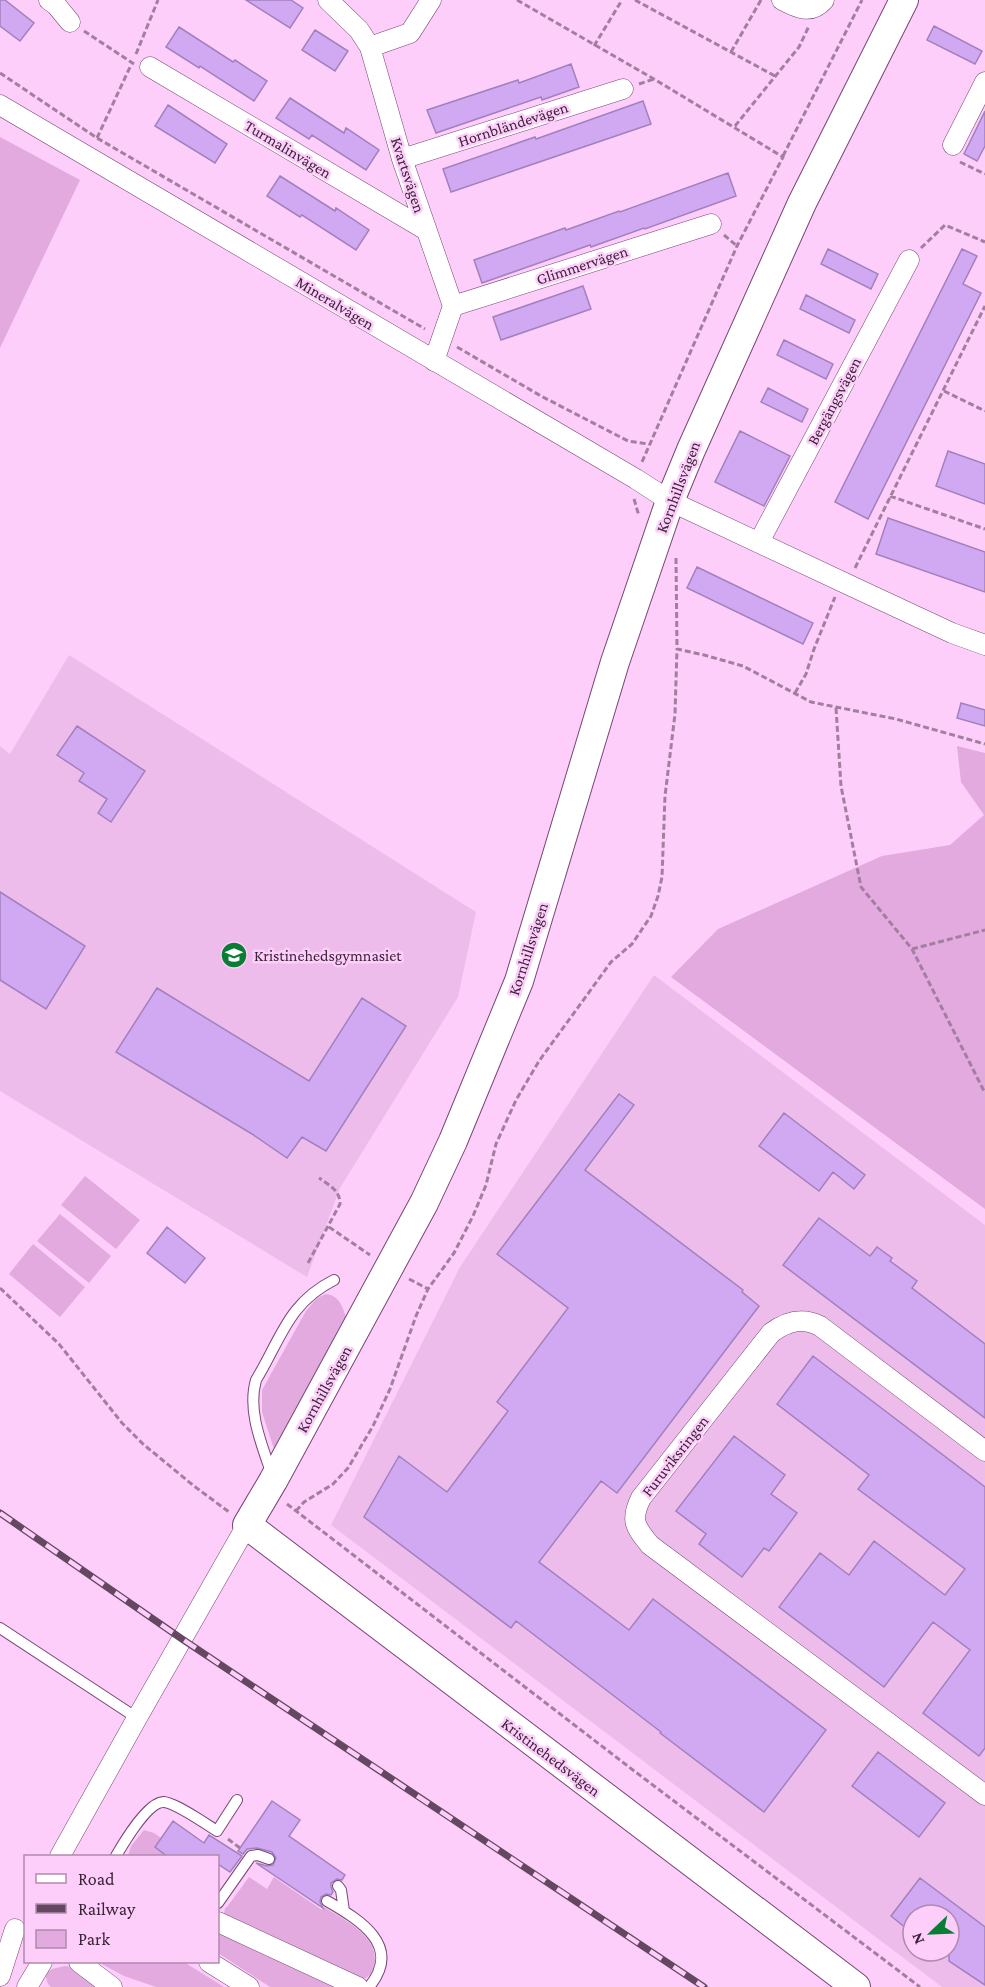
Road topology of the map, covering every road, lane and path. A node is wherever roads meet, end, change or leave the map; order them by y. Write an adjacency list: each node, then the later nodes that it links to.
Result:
1 (49, 0): 12 (street)
2 (158, 0): 16 (path)
3 (328, 0): 14 (street, Kvartsvägen)
4 (431, 0): 14 (street)
5 (622, 0): 13 (path)
6 (635, 0): 15 (path)
7 (761, 0): 15 (path)
8 (782, 0): 11 (street)
9 (862, 0): 25 (path)
10 (904, 0): 40 (street, Kornhillsvägen)
11 (818, 5): 18 (path)
12 (70, 22): 16 (path)
13 (594, 46)
14 (370, 47): 26 (street, Kvartsvägen)
15 (731, 52): 18 (path)
16 (141, 65): 23 (path); 29 (street, Turmalinvägen)
17 (0, 73): 23 (path)
18 (775, 76): 22 (path)
19 (985, 82): 24 (street)
20 (623, 89): 26 (street, Hornbländevägen)
21 (0, 105): 35 (street, Mineralvägen)
22 (735, 127)
23 (97, 138): 34 (path)
24 (952, 145): 27 (path)
25 (783, 157)
26 (402, 159): 29 (street, Kvartsvägen)
27 (985, 174)
28 (711, 224): 32 (street, Glimmervägen)
29 (426, 230): 32 (street, Kvartsvägen)
30 (985, 242): 31 (path)
31 (909, 260): 42 (street, Bergängsvägen)
32 (453, 306): 34 (street)
33 (985, 306): 36 (path)
34 (442, 338): 35 (street); 38 (path)
35 (434, 361): 40 (street, Mineralvägen)
36 (944, 391): 37 (path); 39 (path)
37 (985, 411)
38 (648, 444)
39 (890, 496): 41 (path); 43 (path)
40 (670, 501): 42 (street); 56 (street, Kornhillsvägen)
41 (985, 529)
42 (759, 542): 43 (street)
43 (847, 584): 44 (street); 46 (path)
44 (985, 645)
45 (677, 650): 57 (path)
46 (795, 693)
47 (836, 708): 49 (path)
48 (985, 930): 49 (path)
49 (912, 949): 50 (path)
50 (985, 1093)
51 (319, 1178): 52 (path)
52 (308, 1263)
53 (334, 1280): 56 (lane)
54 (0, 1288): 58 (path)
55 (985, 1451): 61 (street, Furuviksringen)
56 (271, 1485): 57 (path); 58 (street, Kornhillsvägen)
57 (296, 1511): 84 (path)
58 (248, 1525): 60 (street, Kornhillsvägen); 83 (street, Kristinehedsvägen)
59 (0, 1628): 60 (lane)
60 (137, 1718): 64 (street, Kornhillsvägen)
61 (985, 1795)
62 (237, 1800): 63 (lane)
63 (217, 1831): 65 (lane); 66 (path)
64 (61, 1855)
65 (117, 1855)
66 (251, 1856): 67 (lane); 70 (lane)
67 (269, 1859)
68 (338, 1886): 71 (lane)
69 (327, 1901): 71 (lane)
70 (219, 1902)
71 (344, 1911): 82 (lane)
72 (219, 1922): 81 (street)
73 (14, 1928): 77 (street)
74 (41, 1963): 78 (street)
75 (80, 1963): 79 (street)
76 (211, 1963): 80 (street)
77 (0, 1976)
78 (30, 1985)
79 (112, 1987)
80 (249, 1987)
81 (358, 1987)
82 (369, 1987)
83 (856, 1987)
84 (920, 1987)

